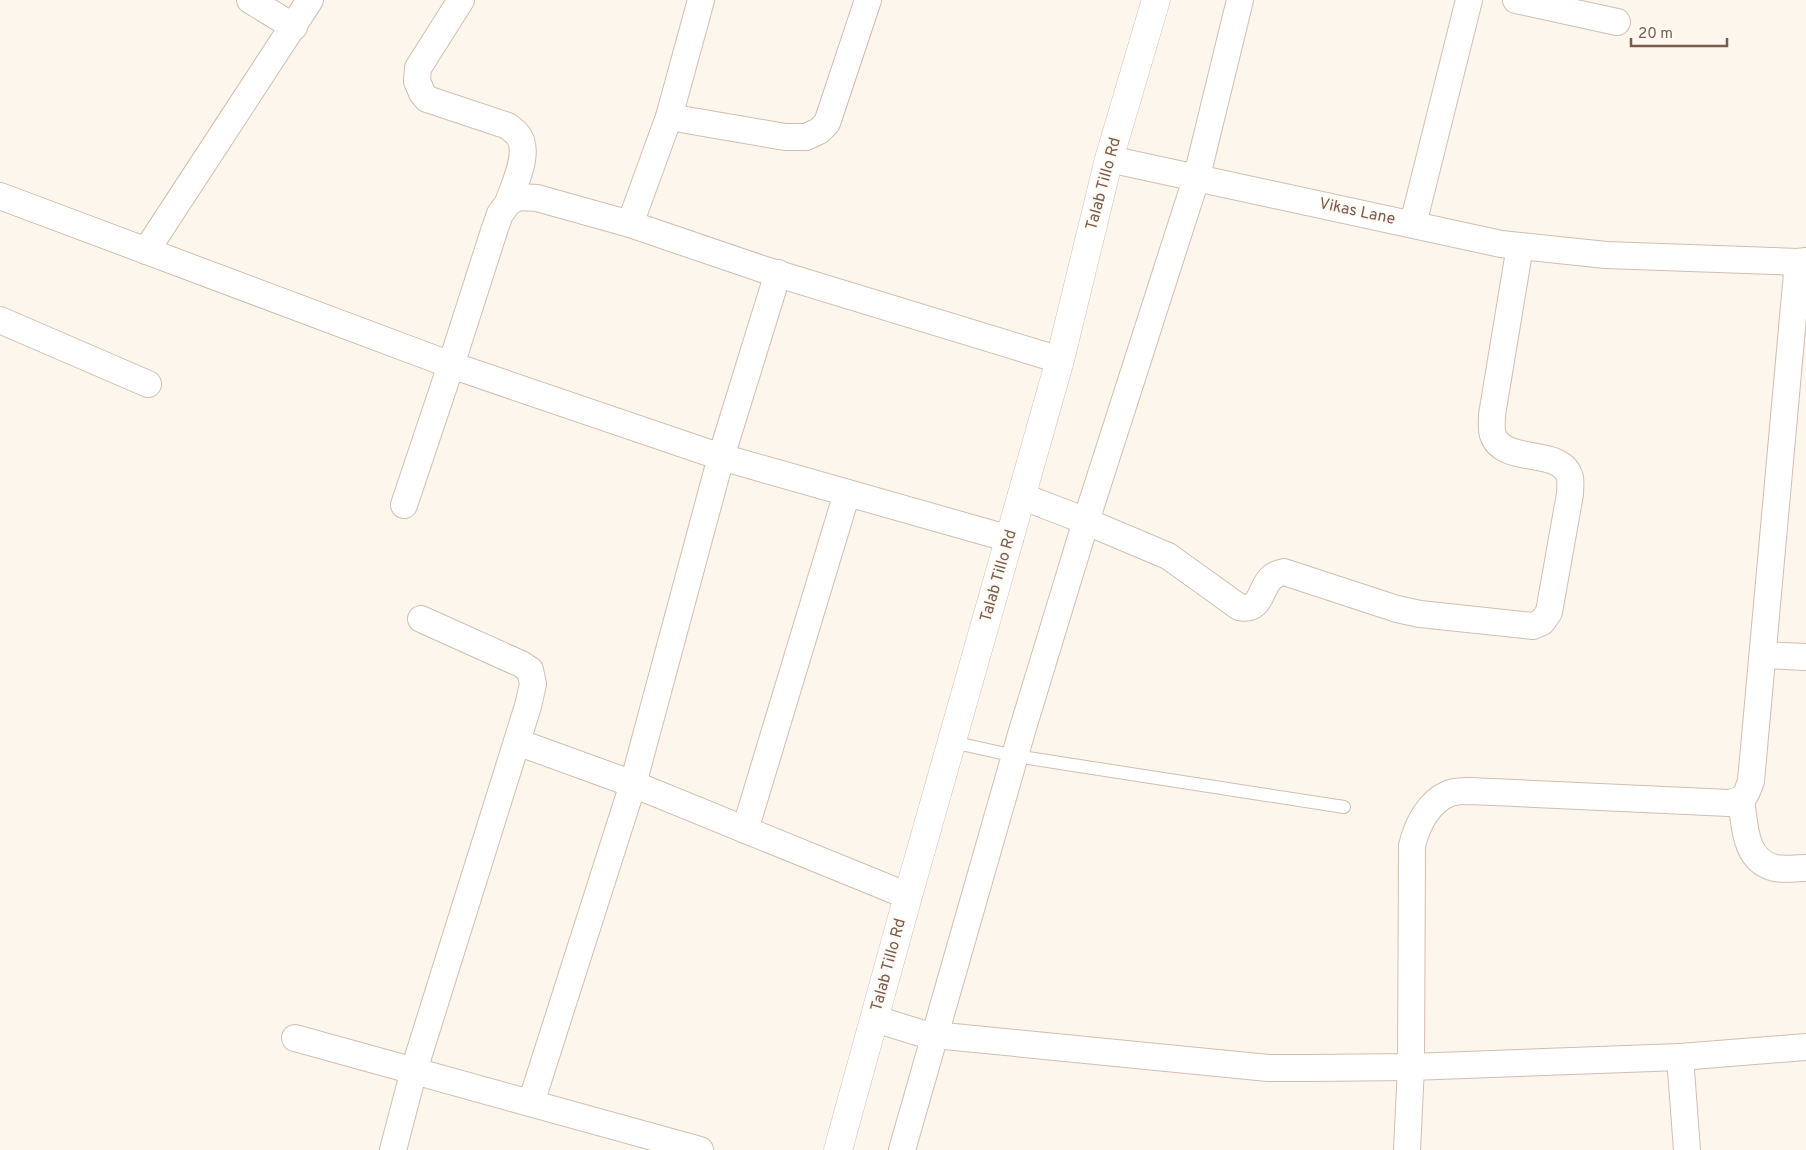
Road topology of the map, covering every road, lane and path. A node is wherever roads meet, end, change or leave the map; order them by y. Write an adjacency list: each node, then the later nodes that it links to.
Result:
1 (250, 0): 11 (street)
2 (310, 0): 11 (street)
3 (461, 0): 16 (street)
4 (701, 0): 12 (street)
5 (868, 0): 12 (street)
6 (1156, 0): 13 (main road, Talab Tillo Rd)
7 (1240, 0): 14 (street)
8 (1469, 0): 18 (street)
9 (1516, 0): 10 (street)
10 (1617, 22)
11 (294, 27): 20 (street)
12 (669, 117): 17 (street)
13 (1109, 159): 14 (street, Vikas Lane); 24 (main road, Talab Tillo Rd)
14 (1197, 176): 18 (street, Vikas Lane); 31 (street)
15 (0, 196): 20 (street)
16 (508, 203): 17 (street); 25 (street)
17 (630, 224): 22 (street)
18 (1413, 224): 19 (street, Vikas Lane)
19 (1520, 246): 21 (street, Vikas Lane); 31 (street)
20 (146, 251): 25 (street)
21 (1802, 262): 34 (street)
22 (778, 273): 24 (street); 27 (street)
23 (0, 320): 26 (street)
24 (1060, 360): 29 (main road, Talab Tillo Rd)
25 (451, 366): 27 (street); 30 (street)
26 (148, 384)
27 (721, 456): 28 (street); 39 (street)
28 (847, 493): 32 (street); 42 (street)
29 (1021, 496): 31 (street); 32 (main road, Talab Tillo Rd)
30 (404, 505)
31 (1071, 515): 38 (street)
32 (1010, 540): 37 (main road, Talab Tillo Rd)
33 (421, 620): 36 (street)
34 (1763, 655): 35 (street); 40 (street)
35 (1806, 657)
36 (517, 742): 39 (street); 51 (street)
37 (952, 742): 38 (lane); 44 (main road, Talab Tillo Rd)
38 (1008, 755): 41 (lane); 46 (street)
39 (633, 784): 42 (street); 52 (street)
40 (1741, 800): 43 (street); 50 (street)
41 (1344, 807)
42 (745, 830): 44 (street)
43 (1806, 868)
44 (908, 896): 45 (main road, Talab Tillo Rd)
45 (875, 1019): 46 (street); 55 (main road, Talab Tillo Rd)
46 (921, 1032): 50 (street); 56 (street)
47 (295, 1038): 51 (street)
48 (1806, 1047): 49 (street)
49 (1680, 1057): 50 (street); 58 (street)
50 (1411, 1067): 57 (street)
51 (414, 1070): 52 (street); 53 (street)
52 (531, 1103): 54 (street)
53 (393, 1150)
54 (700, 1150)
55 (838, 1150)
56 (902, 1150)
57 (1407, 1150)
58 (1687, 1150)

